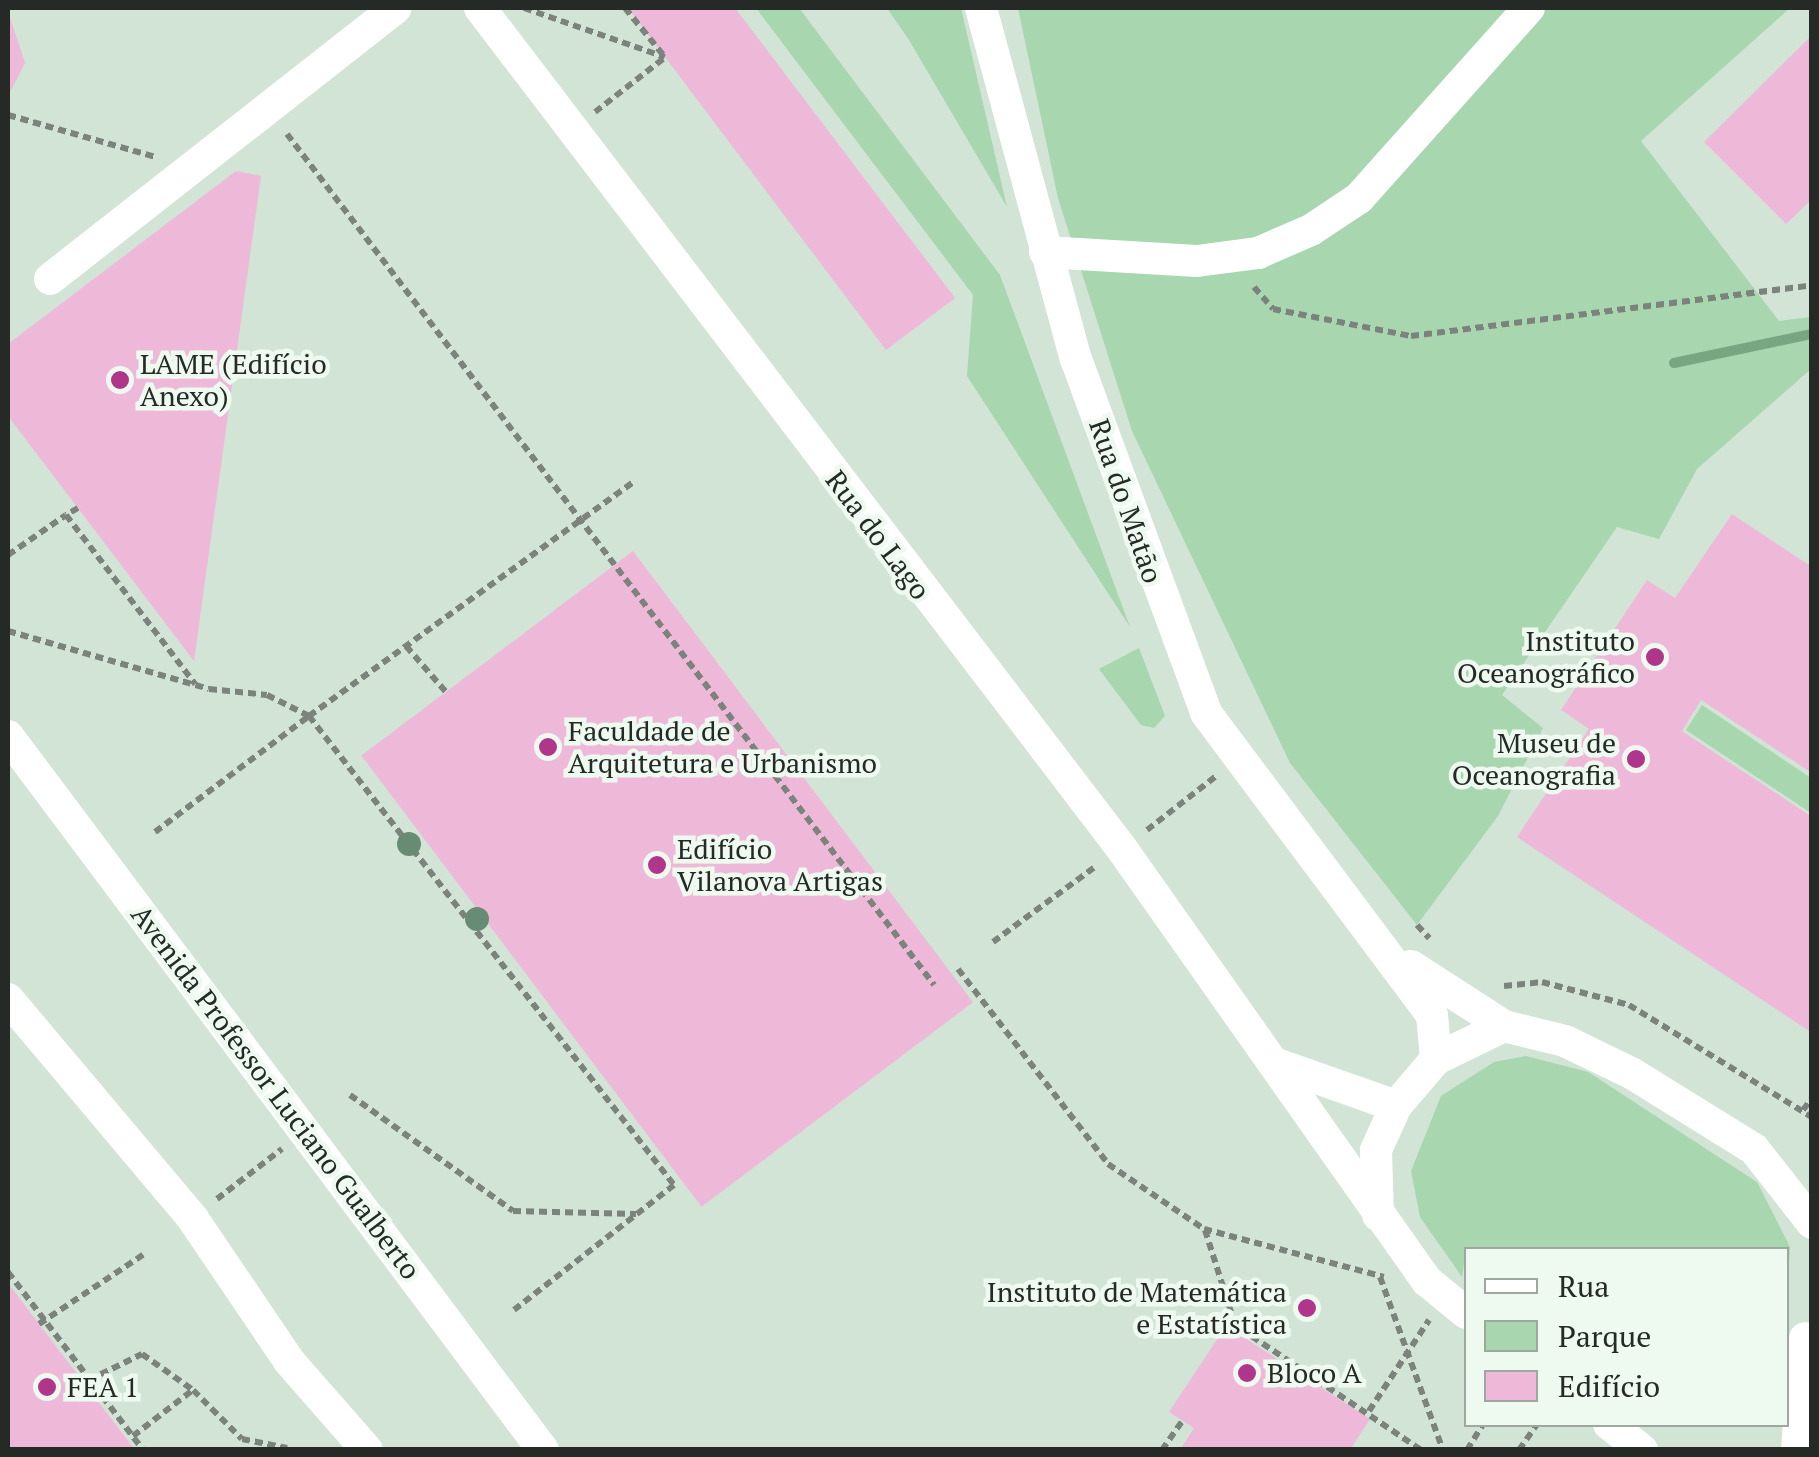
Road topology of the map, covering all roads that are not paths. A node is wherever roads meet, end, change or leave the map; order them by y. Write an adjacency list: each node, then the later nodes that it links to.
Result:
1 (396, 8): 6 (street)
2 (480, 8): 12 (street, Rua do Lago)
3 (981, 8): 5 (street, Rua do Matão)
4 (1530, 8): 5 (street)
5 (1045, 252): 8 (street, Rua do Matão)
6 (50, 279)
7 (8, 736): 20 (street, Avenida Professor Luciano Gualberto)
8 (1381, 940): 10 (street, Rua do Matão); 11 (street, Rua do Matão)
9 (8, 999): 19 (street)
10 (1504, 1026): 11 (street); 15 (street, Rua do Matão)
11 (1436, 1059): 13 (street)
12 (1274, 1063): 13 (street); 14 (street, Rua do Lago)
13 (1396, 1106): 14 (street)
14 (1378, 1216): 16 (street, Rua do Lago)
15 (1809, 1216)
16 (1456, 1304)
17 (1805, 1334): 22 (street)
18 (1613, 1427): 21 (street)
19 (367, 1450)
20 (544, 1450)
21 (1642, 1450)
22 (1797, 1450)

